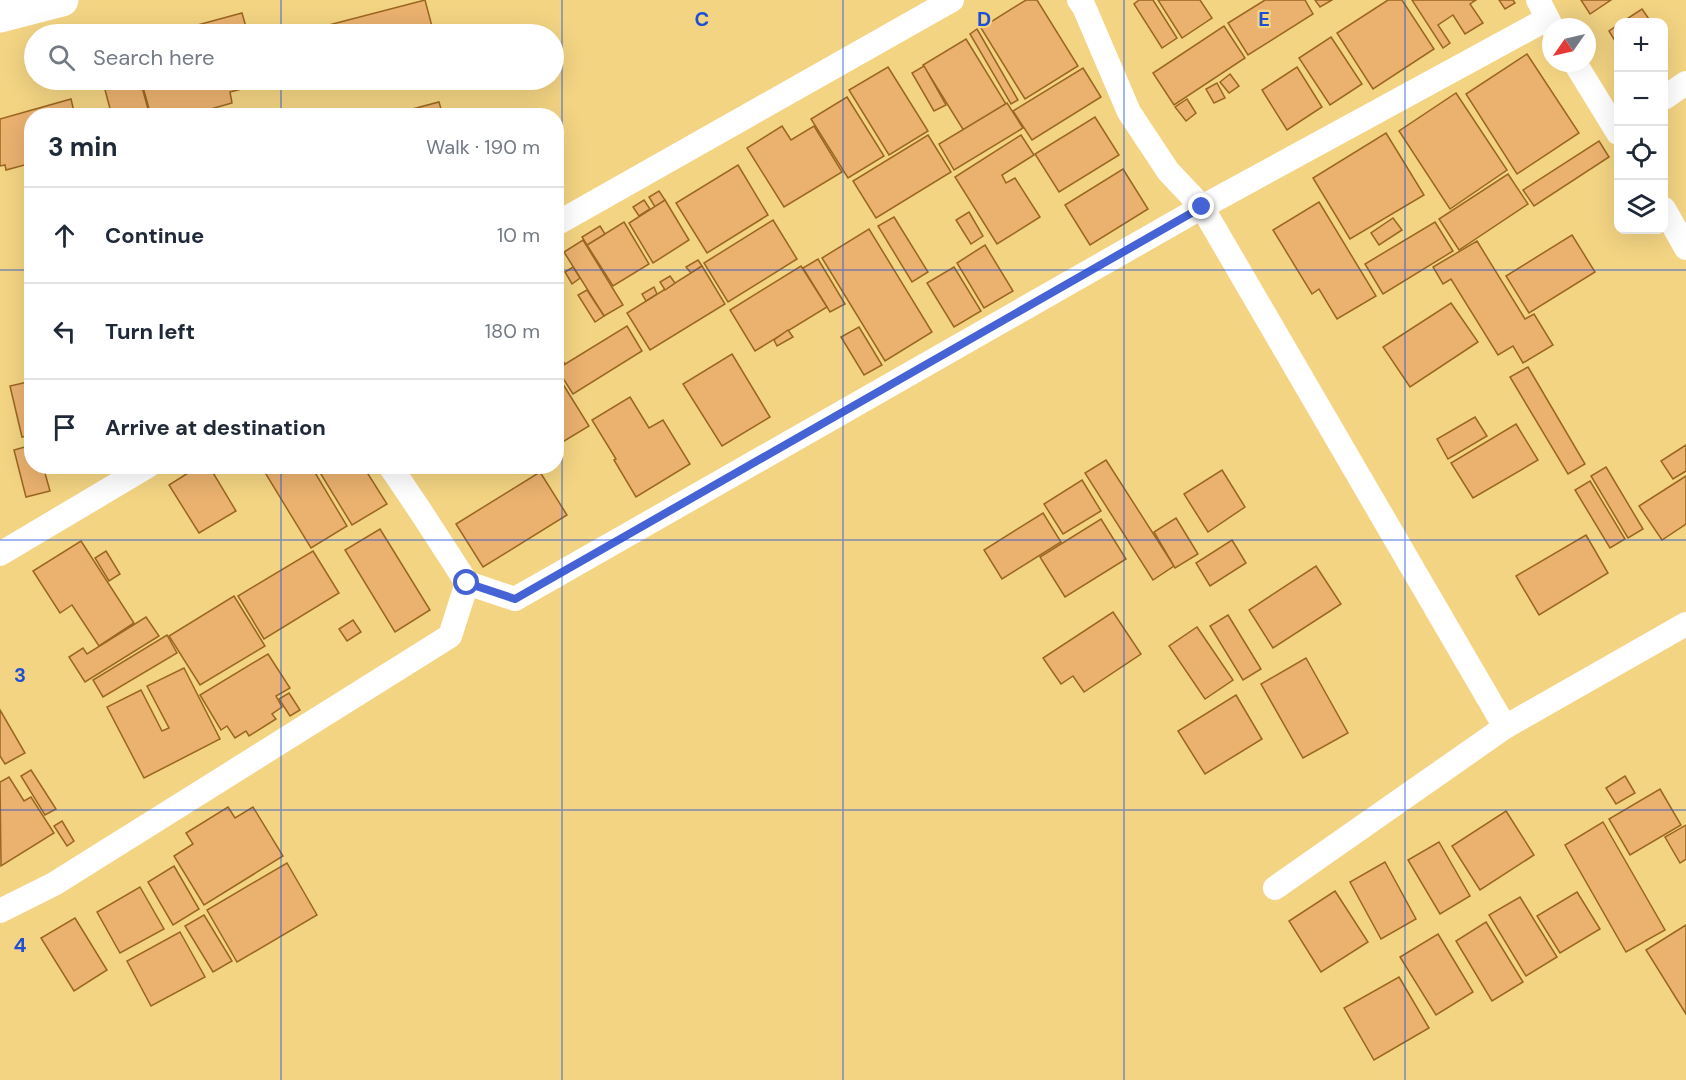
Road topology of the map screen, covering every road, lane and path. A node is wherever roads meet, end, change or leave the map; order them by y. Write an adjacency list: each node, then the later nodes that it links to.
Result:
1 (62, 0): 5 (main road)
2 (952, 0): 12 (street)
3 (1079, 0): 10 (street)
4 (1546, 15): 10 (street)
5 (0, 16)
6 (1581, 72): 9 (street)
7 (1686, 83): 8 (street)
8 (1668, 95)
9 (1615, 126)
10 (1202, 207): 17 (street); 19 (street)
11 (1668, 216): 13 (street)
12 (564, 219)
13 (1686, 248)
14 (135, 474): 16 (street)
15 (395, 474): 17 (street)
16 (0, 554)
17 (467, 583): 21 (street)
18 (1686, 624): 19 (street)
19 (1505, 727): 20 (street)
20 (1275, 888)
21 (0, 911)

